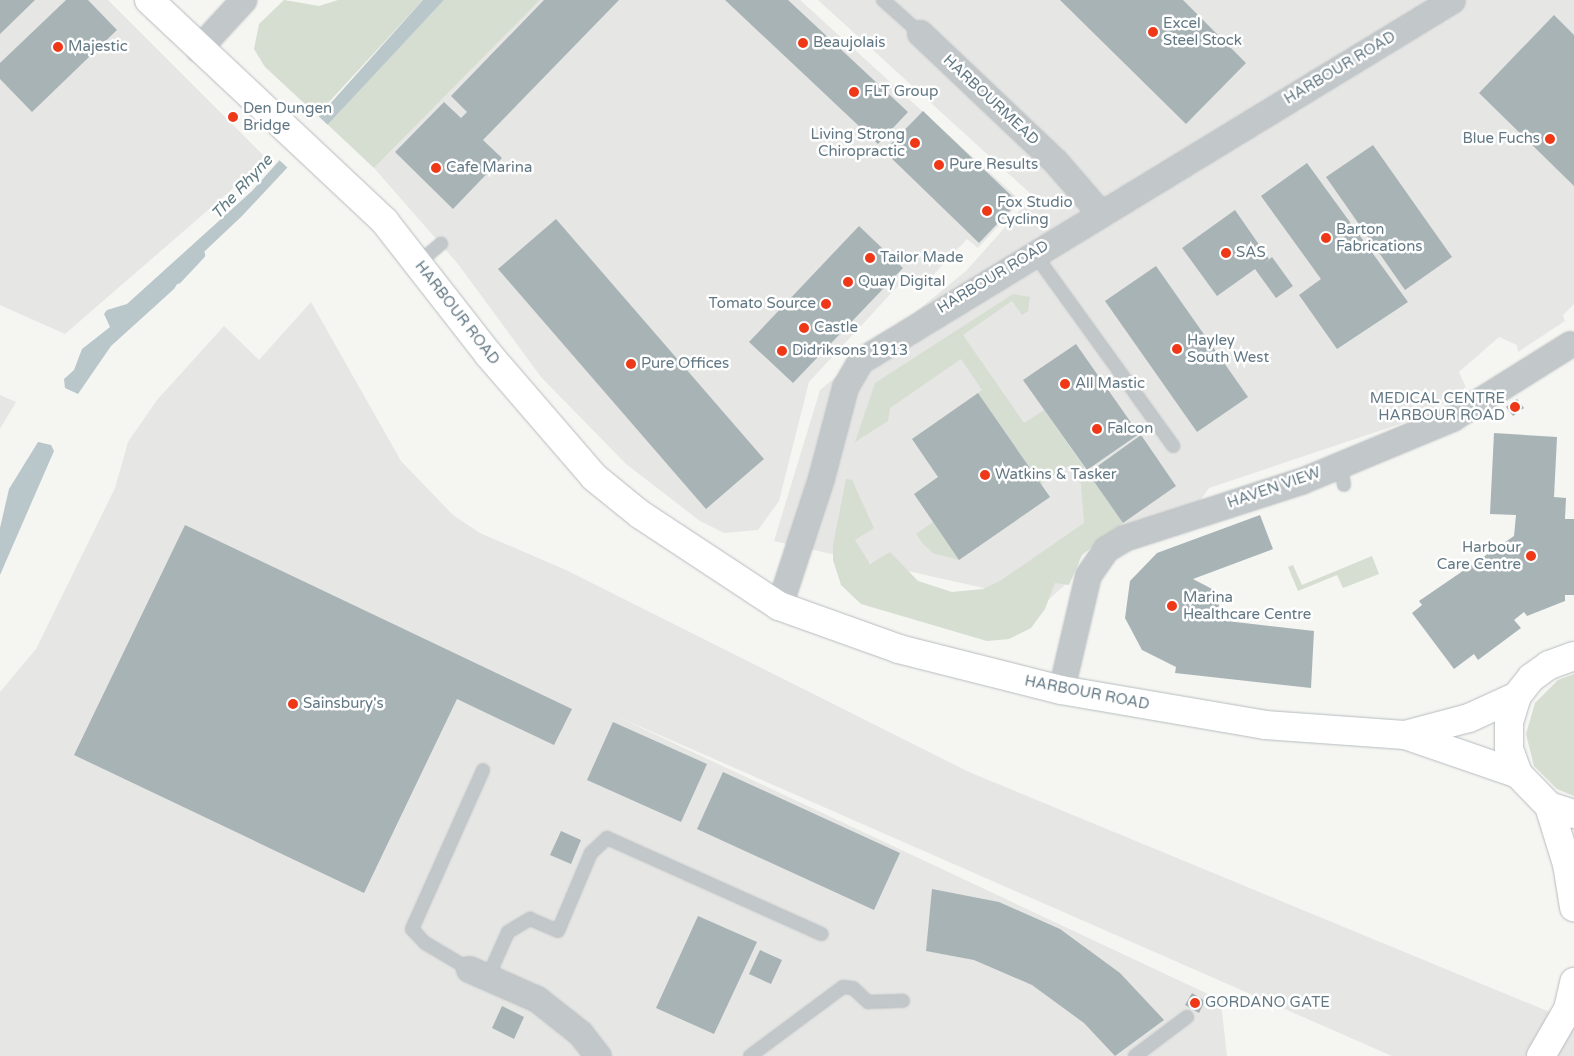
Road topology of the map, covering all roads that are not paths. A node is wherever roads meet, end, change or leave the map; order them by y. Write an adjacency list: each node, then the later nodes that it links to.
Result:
1 (149, 0): 6 (street, HARBOUR ROAD)
2 (243, 0): 6 (street)
3 (883, 0): 5 (lane)
4 (1452, 0): 7 (street, HARBOUR ROAD)
5 (920, 34): 7 (street, HARBOURMEAD)
6 (198, 49): 10 (street, HARBOUR ROAD)
7 (1100, 213): 9 (street, HARBOUR ROAD)
8 (441, 244): 10 (lane)
9 (1034, 253): 12 (lane); 13 (street, HARBOUR ROAD)
10 (418, 263): 13 (street, HARBOUR ROAD)
11 (1570, 344): 15 (street, HAVEN VIEW)
12 (1173, 446)
13 (779, 606): 15 (street, HARBOUR ROAD)
14 (1574, 656): 16 (street)
15 (1061, 690): 17 (street, HARBOUR ROAD)
16 (1517, 696): 17 (street, HARBOUR ROAD); 19 (street)
17 (1405, 735): 19 (street, HARBOUR ROAD)
18 (483, 770): 23 (lane)
19 (1518, 774): 20 (street)
20 (1562, 810): 21 (street)
21 (1574, 907)
22 (822, 934): 23 (lane)
23 (479, 973): 27 (street)
24 (1574, 982): 30 (street)
25 (904, 1001): 28 (lane)
26 (1187, 1017): 29 (lane)
27 (598, 1056)
28 (750, 1056)
29 (1135, 1056)
30 (1541, 1056)

